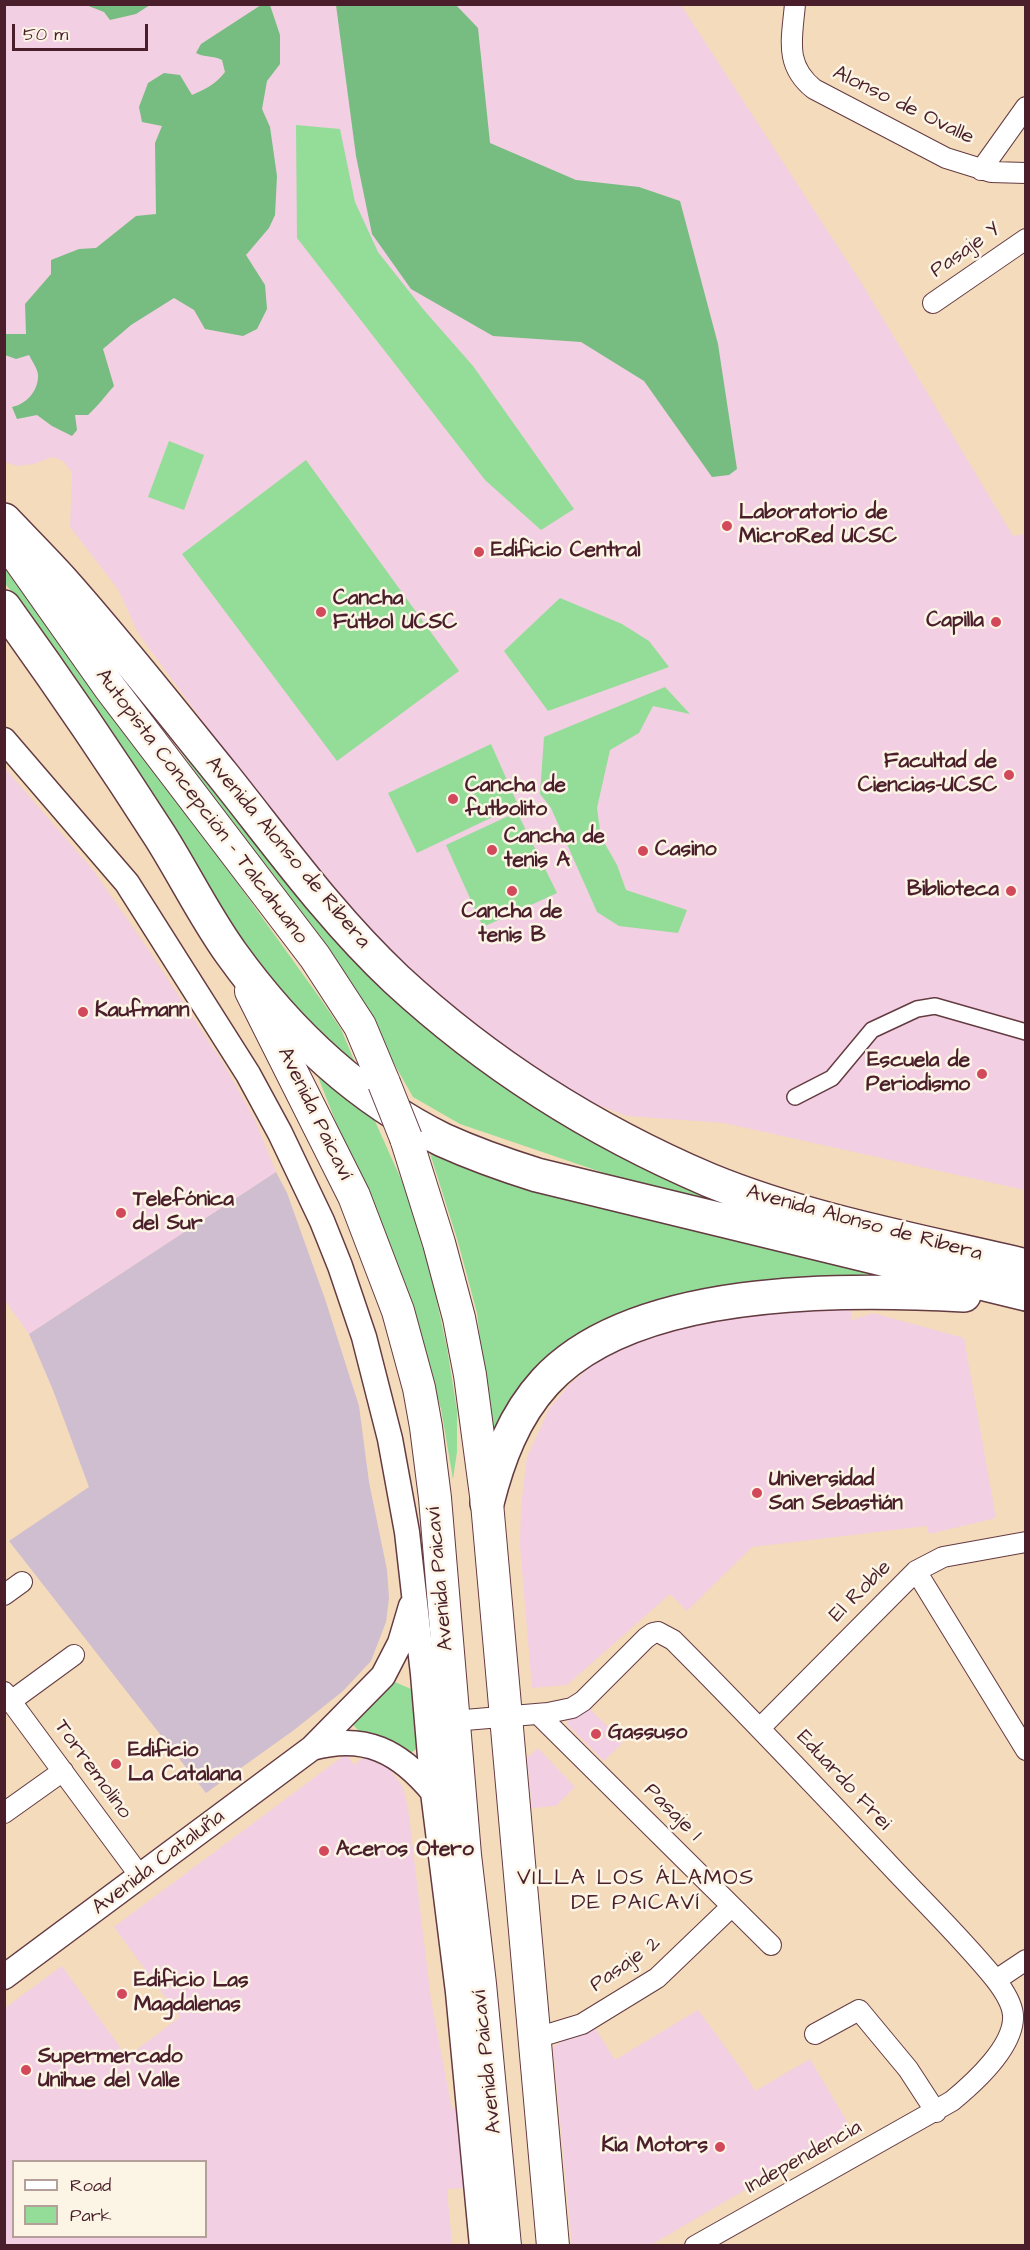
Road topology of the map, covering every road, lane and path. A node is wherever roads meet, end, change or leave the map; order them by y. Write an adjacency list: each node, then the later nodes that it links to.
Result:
1 (795, 4): 3 (street, Alonso de Ovalle)
2 (1026, 107): 3 (street)
3 (981, 170): 4 (street, Alonso de Ovalle)
4 (1026, 173)
5 (1026, 239): 6 (street, Pasaje Y)
6 (933, 303)
7 (4, 520): 14 (highway, Avenida Alonso de Ribera)
8 (4, 538): 17 (main road, Autopista Concepción - Talcahuano, bridge)
9 (4, 606): 11 (highway, Autopista Concepción - Talcahuano)
10 (4, 740): 21 (street, Avenida Paicaví)
11 (230, 951): 15 (highway, Avenida Alonso de Ribera); 27 (main road, Avenida Paicaví)
12 (1026, 1032): 13 (street)
13 (795, 1097)
14 (1020, 1264)
15 (1026, 1294)
16 (1026, 1299): 17 (highway)
17 (487, 1503): 26 (main road)
18 (1026, 1542): 19 (street, El Roble)
19 (916, 1571): 28 (street, El Roble); 30 (street)
20 (21, 1582): 22 (street)
21 (413, 1592): 29 (street, Avenida Cataluña); 32 (street, Avenida Paicaví)
22 (4, 1595)
23 (74, 1655): 24 (street)
24 (8, 1696): 31 (street, Torremolino)
25 (538, 1714): 26 (street); 28 (street, Eduardo Frei); 35 (street, Pasaje 1)
26 (506, 1718): 27 (street); 41 (main road)
27 (453, 1721): 44 (main road, Avenida Paicaví)
28 (760, 1728): 39 (street, Eduardo Frei)
29 (312, 1748): 32 (street, Avenida Cataluña); 34 (street, Avenida Cataluña)
30 (1026, 1750)
31 (63, 1771): 33 (street); 34 (street, Torremolino)
32 (433, 1792): 43 (street, Avenida Paicaví)
33 (4, 1813)
34 (140, 1876): 38 (street, Avenida Cataluña)
35 (731, 1907): 36 (street, Pasaje 1); 41 (street, Pasaje 2)
36 (771, 1946)
37 (1026, 1960): 39 (street)
38 (4, 1977)
39 (996, 1980): 42 (street, Independencia)
40 (815, 2034): 42 (street)
41 (533, 2035): 45 (main road)
42 (936, 2112): 46 (street, Independencia)
43 (482, 2246)
44 (506, 2246)
45 (553, 2246)
46 (695, 2246)

